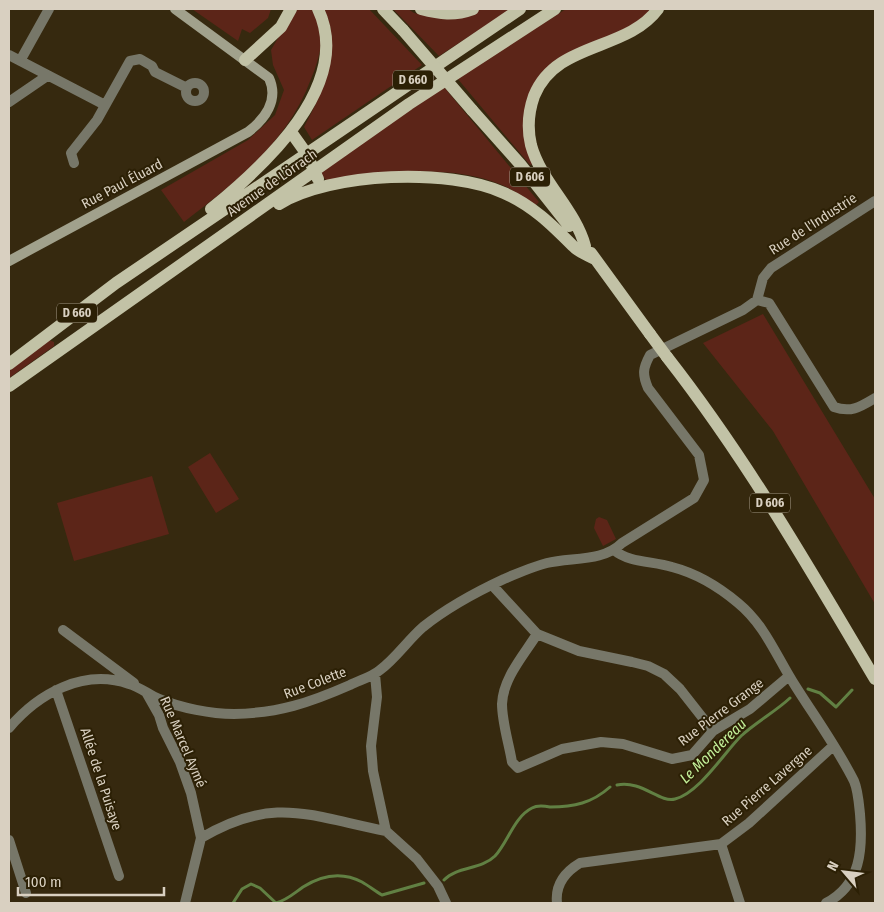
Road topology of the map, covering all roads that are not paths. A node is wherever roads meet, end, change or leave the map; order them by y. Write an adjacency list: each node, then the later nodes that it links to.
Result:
1 (49, 9): 13 (street)
2 (175, 9): 12 (street, Rue Paul Éluard)
3 (291, 9): 12 (main road)
4 (318, 9): 18 (main road)
5 (383, 9): 25 (main road, D 606, bridge)
6 (421, 9): 7 (main road)
7 (473, 9)
8 (520, 9): 19 (main road, Avenue de Lörrach / D 660)
9 (555, 9): 21 (main road, Avenue de Lörrach / D 660)
10 (658, 9): 25 (main road)
11 (9, 55): 13 (street)
12 (245, 60): 28 (street, Rue Paul Éluard)
13 (20, 61): 14 (street)
14 (47, 76): 16 (street); 17 (street)
15 (187, 88): 17 (street)
16 (9, 102)
17 (104, 106): 20 (street)
18 (292, 132): 19 (main road); 26 (main road)
19 (306, 152): 21 (main road); 26 (main road, Avenue de Lörrach / D 660)
20 (74, 163)
21 (314, 172): 22 (main road); 24 (main road, Avenue de Lörrach / D 660)
22 (324, 187): 24 (main road); 27 (main road)
23 (875, 200): 29 (street, Rue de l'Industrie)
24 (221, 238): 31 (main road, Avenue de Lörrach / D 660)
25 (585, 246): 27 (main road, D 606)
26 (158, 255): 30 (main road, Avenue de Lörrach / D 660)
27 (595, 259): 41 (main road, D 606, bridge)
28 (9, 261)
29 (757, 300): 34 (street); 35 (street)
30 (83, 308): 31 (street); 32 (main road, Avenue de Lörrach / D 660)
31 (94, 326): 33 (main road, Avenue de Lörrach / D 660)
32 (9, 364)
33 (9, 386)
34 (875, 398)
35 (614, 550): 36 (street, Rue Colette); 40 (street, Rue Pierre Lavergne)
36 (493, 586): 38 (street); 39 (street, Rue Colette)
37 (63, 630): 43 (street, Rue Marcel Aymé)
38 (537, 634): 45 (street); 45 (street, Rue Pierre Grange)
39 (375, 674): 43 (street, Rue Colette); 47 (street)
40 (789, 676): 45 (street, Rue Pierre Grange); 46 (street, Rue Pierre Lavergne)
41 (875, 679)
42 (56, 690): 43 (street, Rue Colette); 44 (street, Rue Colette); 51 (street, Allée de la Puisaye)
43 (146, 692): 48 (street, Rue Marcel Aymé)
44 (9, 728)
45 (712, 731)
46 (832, 747): 50 (street, Rue Pierre Lavergne); 57 (street)
47 (386, 831): 48 (street); 54 (street)
48 (201, 838): 53 (street, Rue Marcel Aymé)
49 (9, 840): 52 (street)
50 (721, 844): 55 (street, Rue Pierre Lavergne); 56 (street)
51 (119, 876)
52 (26, 893)
53 (185, 903)
54 (446, 903)
55 (556, 903)
56 (740, 903)
57 (826, 903)

